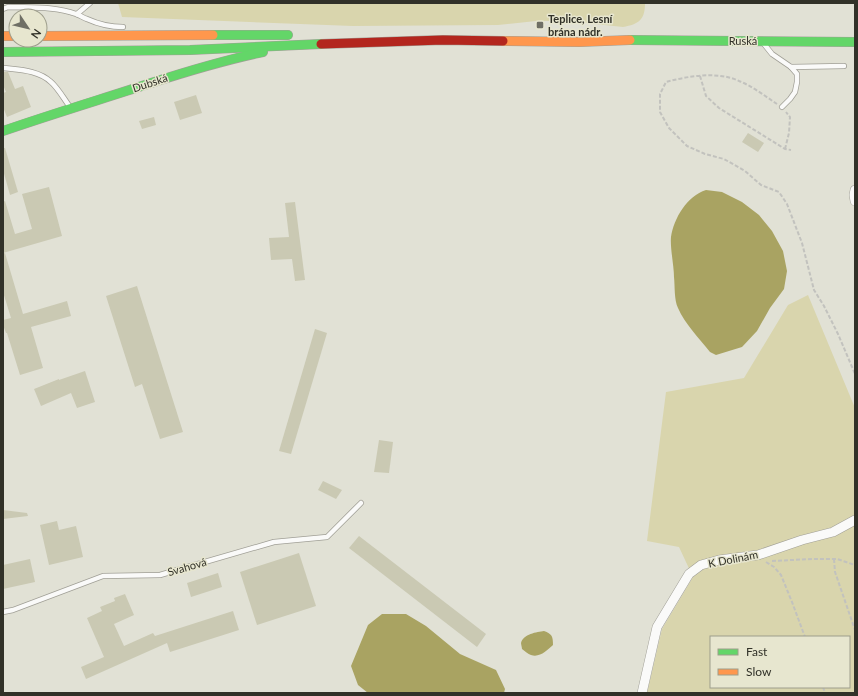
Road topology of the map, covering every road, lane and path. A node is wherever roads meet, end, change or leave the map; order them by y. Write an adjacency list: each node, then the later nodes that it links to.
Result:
1 (90, 3): 3 (lane)
2 (3, 9): 3 (lane)
3 (77, 14): 4 (lane)
4 (127, 28)
5 (170, 29): 9 (lane)
6 (300, 35): 9 (main road)
7 (332, 35): 10 (main road)
8 (48, 36): 9 (main road)
9 (191, 36)
10 (630, 40): 11 (main road, Ruská); 13 (main road)
11 (762, 41): 12 (main road, Ruská); 16 (lane)
12 (855, 42)
13 (301, 46): 14 (main road); 20 (main road, Dubská)
14 (3, 52)
15 (844, 66): 16 (lane)
16 (791, 67): 19 (lane)
17 (3, 68): 20 (lane)
18 (700, 76): 19 (path); 22 (path); 26 (path)
19 (782, 107): 22 (path)
20 (71, 108): 21 (main road, Dubská)
21 (3, 131)
22 (785, 148): 23 (path)
23 (791, 150)
24 (855, 190): 25 (street)
25 (855, 201)
26 (855, 374)
27 (361, 503): 33 (lane, Svahová)
28 (855, 520): 36 (street, K Dolinám)
29 (834, 559): 30 (path); 32 (path); 34 (path)
30 (782, 561)
31 (765, 562): 35 (path)
32 (855, 565)
33 (3, 612)
34 (855, 630)
35 (805, 636)
36 (642, 693)

